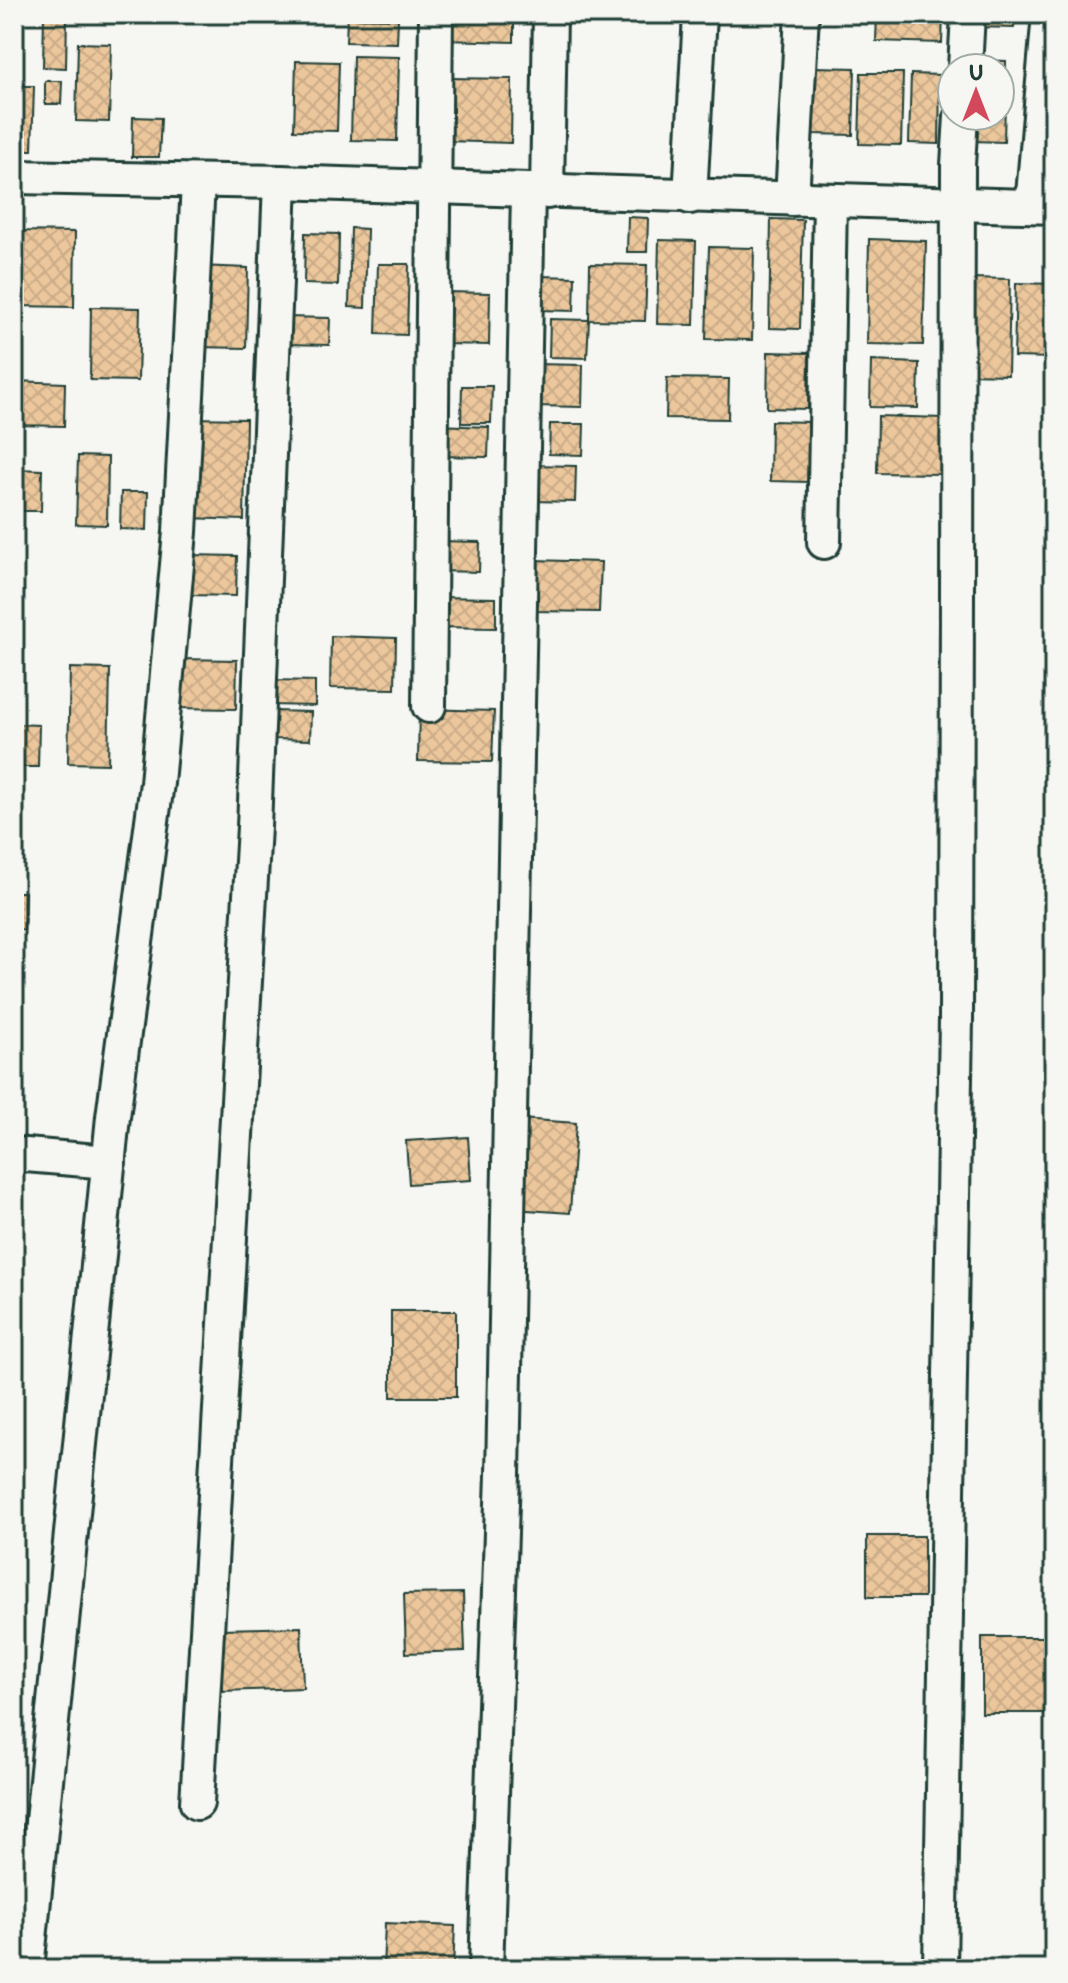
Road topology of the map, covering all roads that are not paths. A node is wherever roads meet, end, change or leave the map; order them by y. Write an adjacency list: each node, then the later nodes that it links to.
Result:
1 (436, 14): 12 (street)
2 (550, 14): 13 (street)
3 (700, 14): 14 (street)
4 (802, 14): 15 (street)
5 (968, 14): 7 (street)
6 (1049, 14): 18 (street)
7 (966, 52)
8 (961, 132): 17 (street)
9 (14, 177): 11 (street)
10 (280, 182): 11 (street); 12 (street); 23 (street)
11 (198, 183): 22 (street)
12 (432, 189): 13 (street); 20 (street)
13 (538, 192): 14 (street); 25 (street)
14 (690, 197): 15 (street)
15 (792, 199): 16 (street)
16 (830, 201): 17 (street); 19 (street)
17 (960, 204): 18 (street); 26 (street)
18 (1043, 207)
19 (824, 542)
20 (429, 706)
21 (14, 1154): 22 (street)
22 (109, 1162): 24 (street)
23 (197, 1803)
24 (27, 1969)
25 (486, 1969)
26 (940, 1969)

